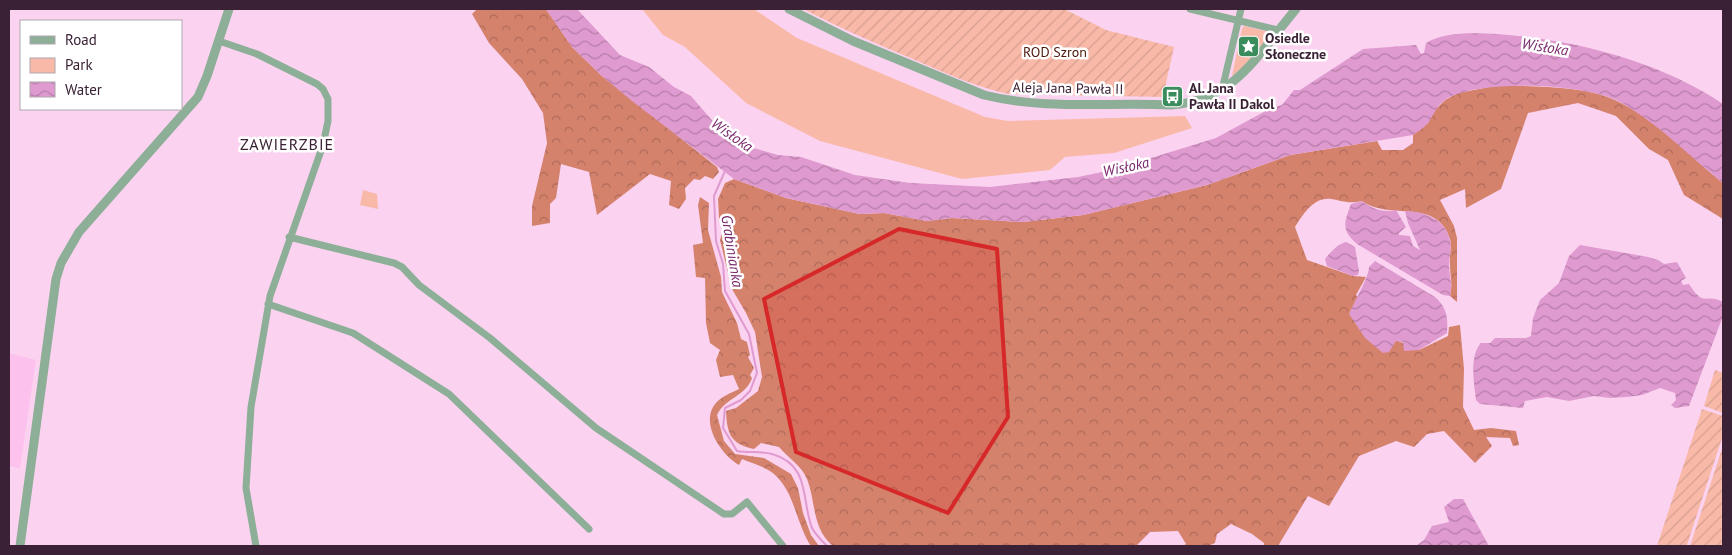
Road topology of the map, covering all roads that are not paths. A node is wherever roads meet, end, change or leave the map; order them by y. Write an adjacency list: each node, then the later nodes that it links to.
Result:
1 (229, 9): 8 (street)
2 (789, 9): 9 (street, Aleja Jana Pawła II)
3 (1190, 9): 6 (street)
4 (1241, 9): 6 (street)
5 (1296, 9): 7 (street, Aleja Jana Pawła II)
6 (1238, 21): 7 (street); 9 (street)
7 (1278, 30): 9 (street, Aleja Jana Pawła II)
8 (219, 41): 10 (street); 13 (street)
9 (1222, 90)
10 (289, 237): 11 (street); 15 (street)
11 (268, 304): 12 (street); 14 (street)
12 (589, 529)
13 (20, 546)
14 (256, 546)
15 (783, 546)

